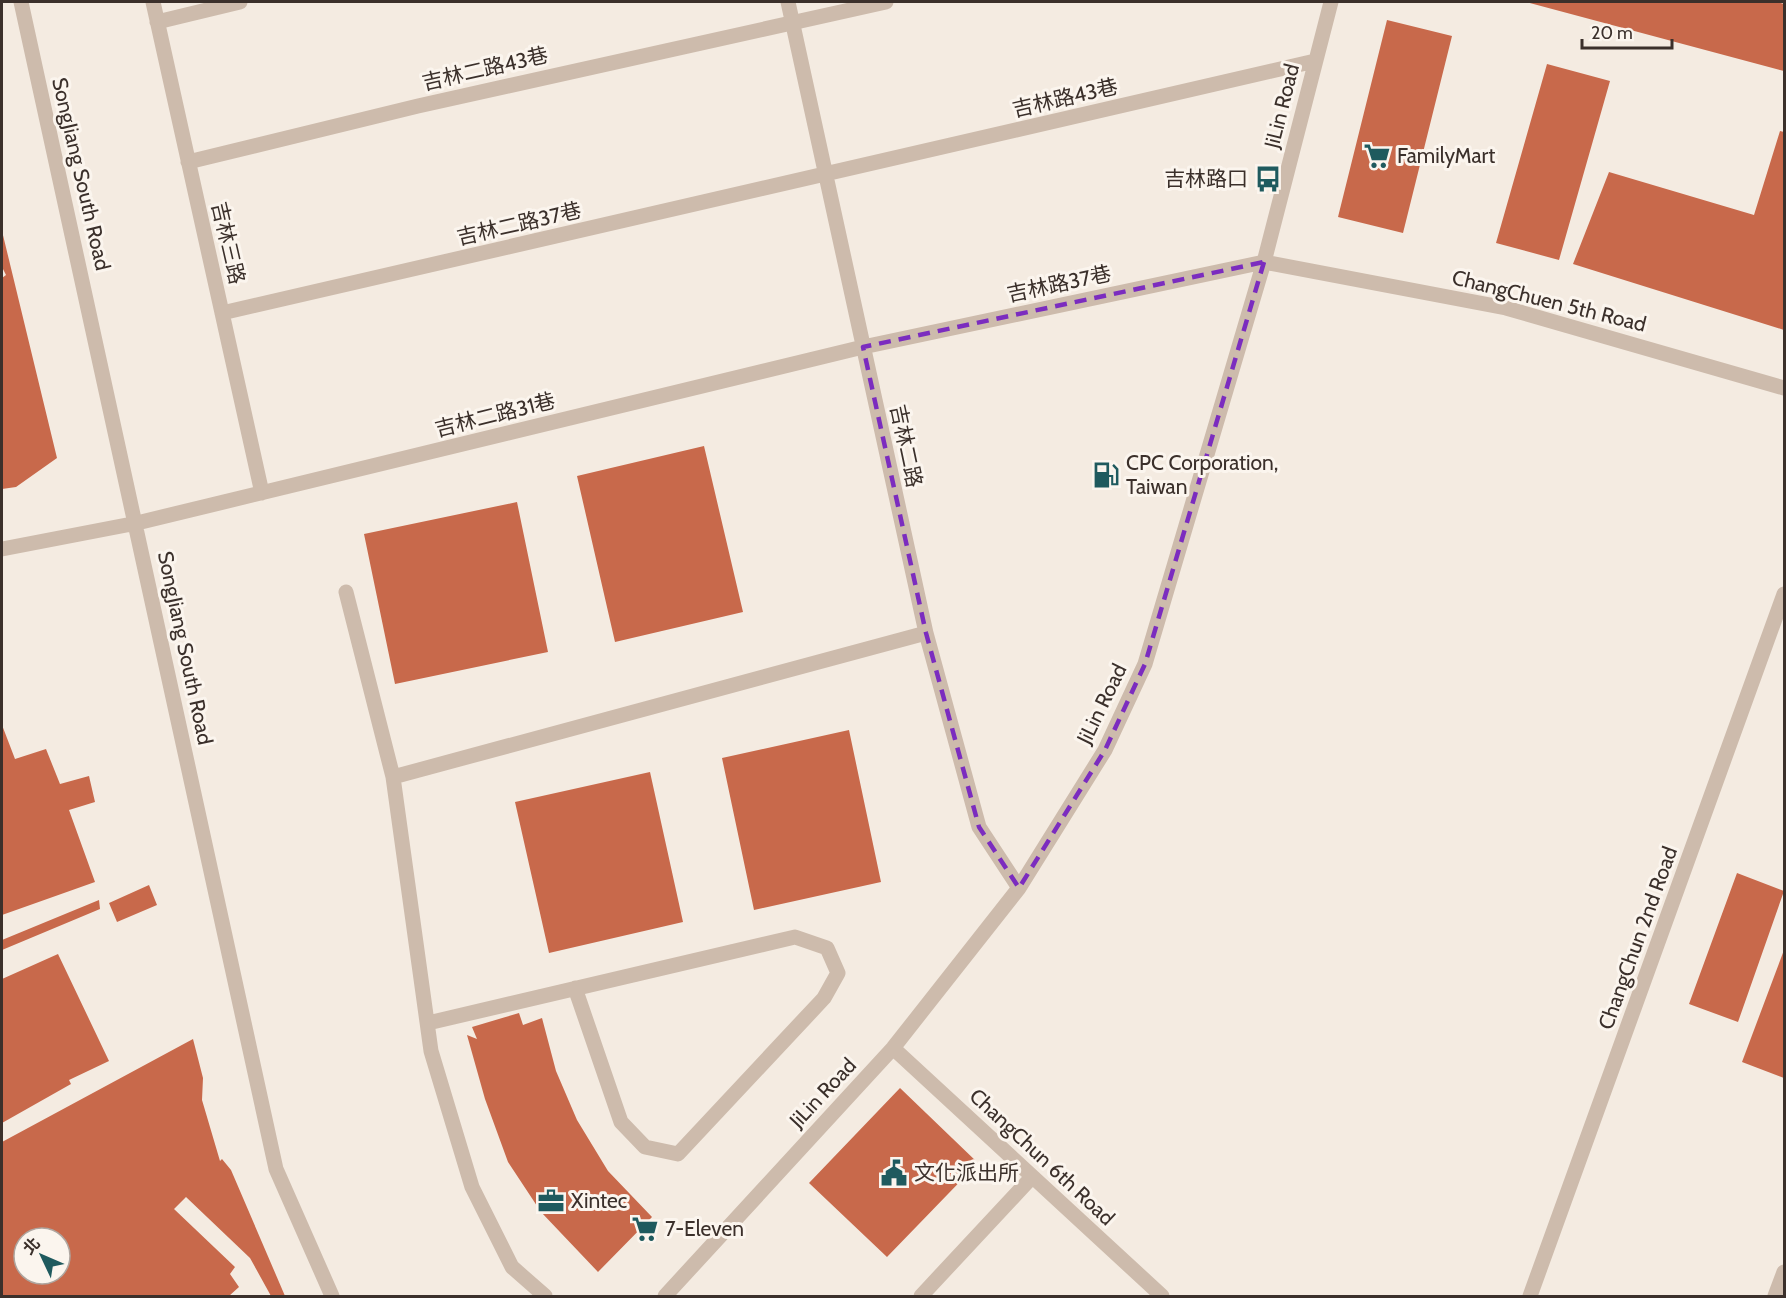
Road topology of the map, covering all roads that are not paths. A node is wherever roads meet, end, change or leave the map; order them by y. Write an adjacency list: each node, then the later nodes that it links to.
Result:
1 (21, 2): 17 (street, SongJiang South Road)
2 (153, 2): 7 (street, 吉林三路)
3 (240, 2): 7 (street)
4 (788, 2): 8 (street, 吉林二路)
5 (886, 2): 8 (street, 吉林二路43巷)
6 (1331, 2): 9 (street, JiLin Road)
7 (158, 22): 10 (street, 吉林三路)
8 (792, 22): 10 (street, 吉林二路43巷); 11 (street, 吉林二路)
9 (1315, 61): 11 (street, 吉林路43巷); 12 (street, JiLin Road)
10 (188, 162): 13 (street, 吉林三路)
11 (826, 176): 13 (street, 吉林二路37巷); 14 (street, 吉林二路)
12 (1264, 262): 14 (street, 吉林路37巷); 15 (street, ChangChuen 5th Road); 23 (street, JiLin Road)
13 (222, 313): 16 (street, 吉林三路)
14 (863, 346): 16 (street, 吉林二路31巷); 21 (street, 吉林二路)
15 (1785, 388)
16 (262, 493): 17 (street, 吉林二路31巷)
17 (137, 523): 18 (street, 吉林二路31巷); 29 (street, SongJiang South Road)
18 (2, 549)
19 (346, 592): 22 (street)
20 (1785, 594): 34 (street, ChangChun 2nd Road)
21 (926, 633): 22 (street); 23 (street, 吉林二路)
22 (393, 777): 25 (street)
23 (1019, 888): 26 (street, JiLin Road)
24 (575, 988): 24 (street); 25 (street)
25 (428, 1023): 30 (street)
26 (893, 1048): 27 (street, ChangChun 6th Road); 31 (street, JiLin Road)
27 (1032, 1177): 32 (street); 33 (street, ChangChun 6th Road)
28 (1785, 1272): 35 (street)
29 (332, 1296)
30 (545, 1296)
31 (664, 1296)
32 (921, 1296)
33 (1162, 1296)
34 (1530, 1296)
35 (1775, 1296)

